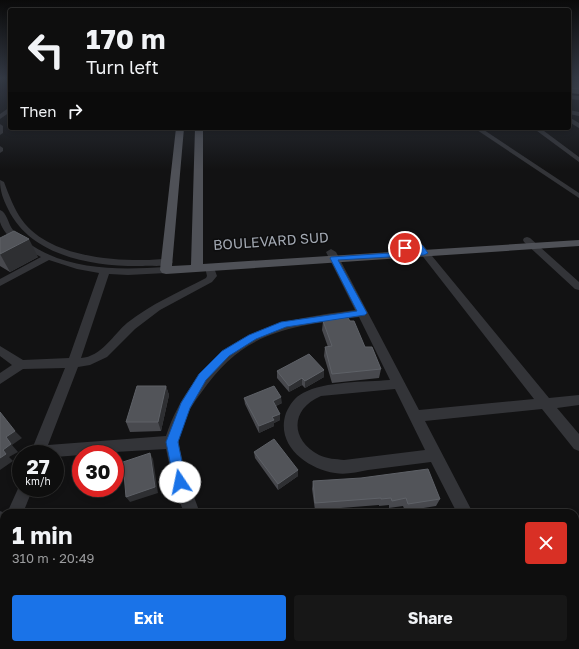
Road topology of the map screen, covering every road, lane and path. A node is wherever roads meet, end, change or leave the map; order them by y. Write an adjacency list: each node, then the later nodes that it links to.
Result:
1 (8, 111): 2 (street)
2 (0, 117)
3 (0, 126): 8 (street)
4 (180, 130): 23 (main road)
5 (199, 130): 22 (main road)
6 (480, 130): 11 (street)
7 (539, 130): 9 (street)
8 (0, 133)
9 (579, 160)
10 (0, 182): 13 (street, BOULEVARD SUD)
11 (579, 196)
12 (0, 212): 14 (street, BOULEVARD SUD)
13 (26, 229): 14 (street); 23 (street, BOULEVARD SUD)
14 (11, 233): 15 (street); 21 (street, BOULEVARD SUD)
15 (0, 236)
16 (579, 237): 17 (main road, BOULEVARD SUD)
17 (530, 243): 18 (main road, BOULEVARD SUD); 19 (main road, BOULEVARD SUD); 27 (street)
18 (579, 243)
19 (422, 250): 20 (main road, BOULEVARD SUD); 35 (street)
20 (332, 255): 22 (main road, BOULEVARD SUD); 24 (main road, BOULEVARD SUD); 28 (street)
21 (48, 257): 25 (street, BOULEVARD SUD); 26 (street)
22 (197, 264): 23 (main road, BOULEVARD SUD); 24 (main road, BOULEVARD SUD)
23 (167, 266): 25 (street, BOULEVARD SUD)
24 (210, 267): 30 (street)
25 (105, 271): 30 (street)
26 (0, 283)
27 (579, 287)
28 (362, 313): 33 (street); 37 (street)
29 (0, 350): 31 (street)
30 (74, 362): 31 (street); 38 (street)
31 (21, 365): 32 (street)
32 (0, 379)
33 (398, 384): 36 (street); 41 (street)
34 (579, 400): 35 (street)
35 (545, 402): 36 (street); 39 (street)
36 (415, 416): 41 (street)
37 (172, 442): 40 (street); 42 (street)
38 (41, 445)
39 (579, 445)
40 (64, 451)
41 (434, 455): 43 (street)
42 (190, 509)
43 (463, 509)

